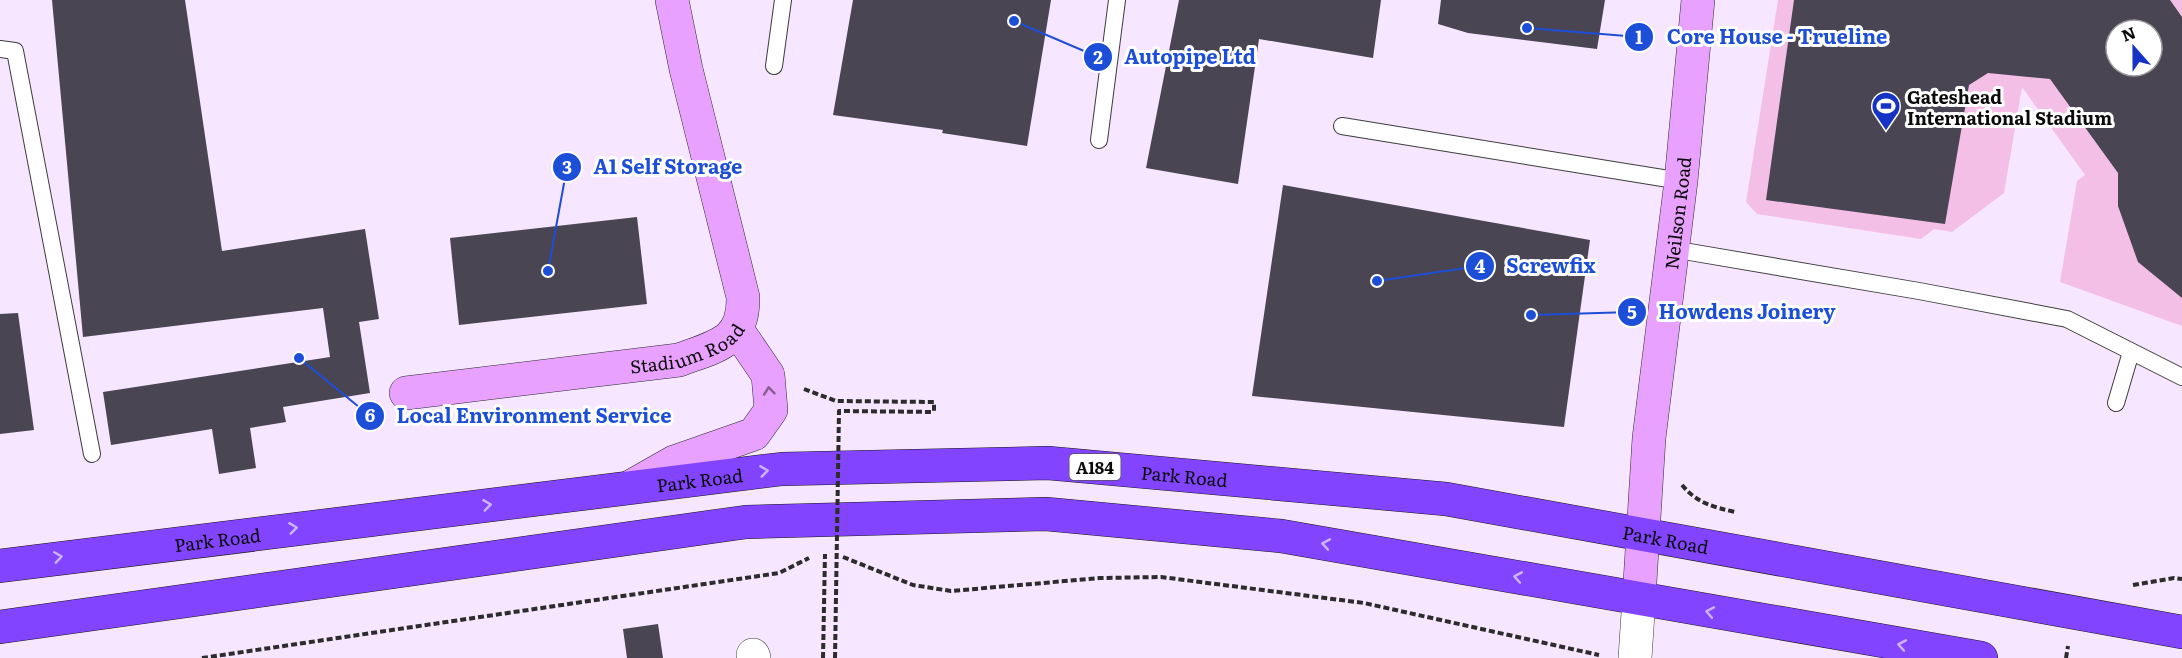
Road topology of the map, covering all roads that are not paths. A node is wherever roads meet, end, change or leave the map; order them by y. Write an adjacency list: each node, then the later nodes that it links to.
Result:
1 (672, 0): 11 (street, Stadium Road)
2 (783, 0): 6 (lane)
3 (1118, 0): 8 (lane)
4 (1698, 0): 9 (street, Neilson Road)
5 (0, 49): 16 (lane)
6 (774, 66)
7 (1342, 126): 9 (lane)
8 (1099, 140)
9 (1681, 181): 10 (street, Neilson Road)
10 (1672, 249): 12 (lane); 18 (street, Neilson Road)
11 (738, 331): 14 (street, Stadium Road); 17 (street, one-way to 11)
12 (2131, 351): 13 (lane); 15 (lane)
13 (2182, 377)
14 (406, 393)
15 (2116, 403)
16 (92, 454)
17 (630, 487): 18 (highway, Park Road / A184, one-way to 18); 19 (highway, Park Road / A184, one-way to 17)
18 (1644, 534): 20 (street, Neilson Road); 22 (highway, Park Road / A184)
19 (0, 566)
20 (1639, 598): 21 (highway, one-way to 21); 23 (street); 24 (highway, one-way to 20)
21 (0, 627)
22 (2182, 632)
23 (1635, 658)
24 (1981, 658)

